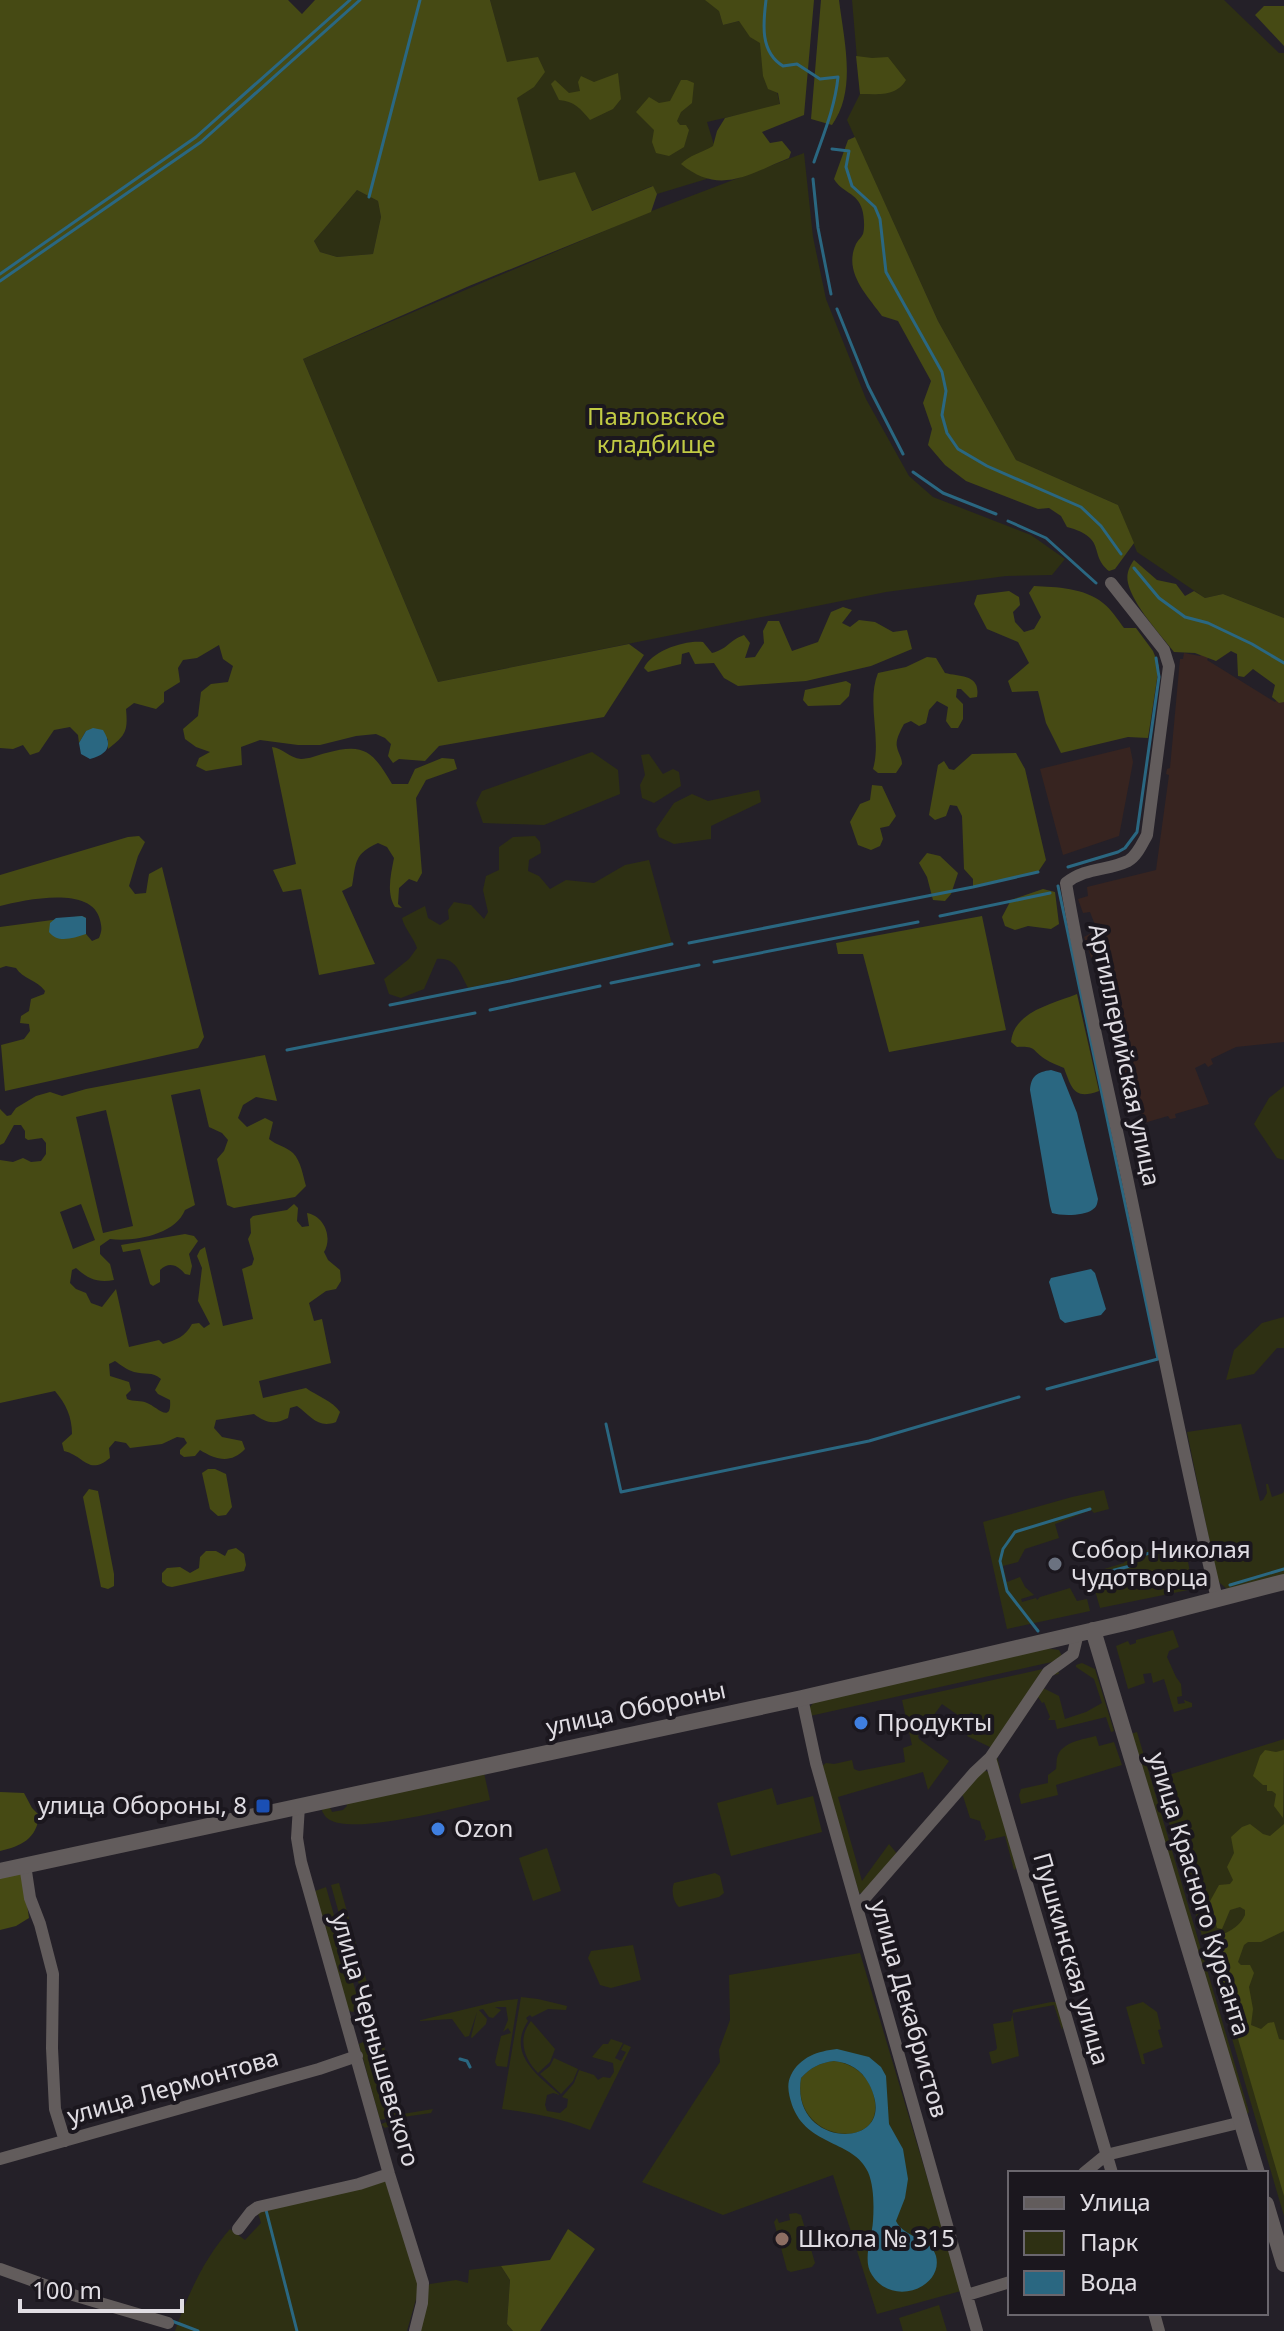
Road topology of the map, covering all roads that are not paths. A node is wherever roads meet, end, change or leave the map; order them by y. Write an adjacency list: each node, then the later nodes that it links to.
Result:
1 (1111, 583): 3 (street, Артиллерийская улица)
2 (1282, 1582): 3 (street, улица Обороны)
3 (1217, 1599): 4 (street, улица Обороны)
4 (1085, 1632): 5 (street, улица Обороны); 6 (street); 12 (street, улица Красного Курсанта)
5 (802, 1698): 7 (street, улица Обороны); 10 (street, улица Декабристов)
6 (990, 1758): 10 (street); 14 (street, Пушкинская улица)
7 (299, 1806): 8 (street, улица Обороны); 11 (street, улица Чернышевского)
8 (25, 1865): 9 (street, улица Обороны); 13 (street)
9 (0, 1871)
10 (857, 1907): 25 (street, улица Декабристов)
11 (357, 2056): 13 (street, улица Лермонтова); 19 (street, улица Чернышевского)
12 (1242, 2119): 14 (street); 18 (street, улица Красного Курсанта)
13 (65, 2141): 15 (street, улица Лермонтова)
14 (1106, 2155): 16 (street); 17 (street, Пушкинская улица)
15 (0, 2159)
16 (1086, 2171)
17 (1111, 2171)
18 (1256, 2171)
19 (389, 2174): 21 (street); 27 (street, улица Чернышевского)
20 (1268, 2211): 22 (street)
21 (238, 2229)
22 (1284, 2264)
23 (0, 2269): 26 (street)
24 (1008, 2283): 25 (street)
25 (967, 2295): 28 (street, улица Декабристов)
26 (168, 2323)
27 (415, 2331)
28 (977, 2331)

